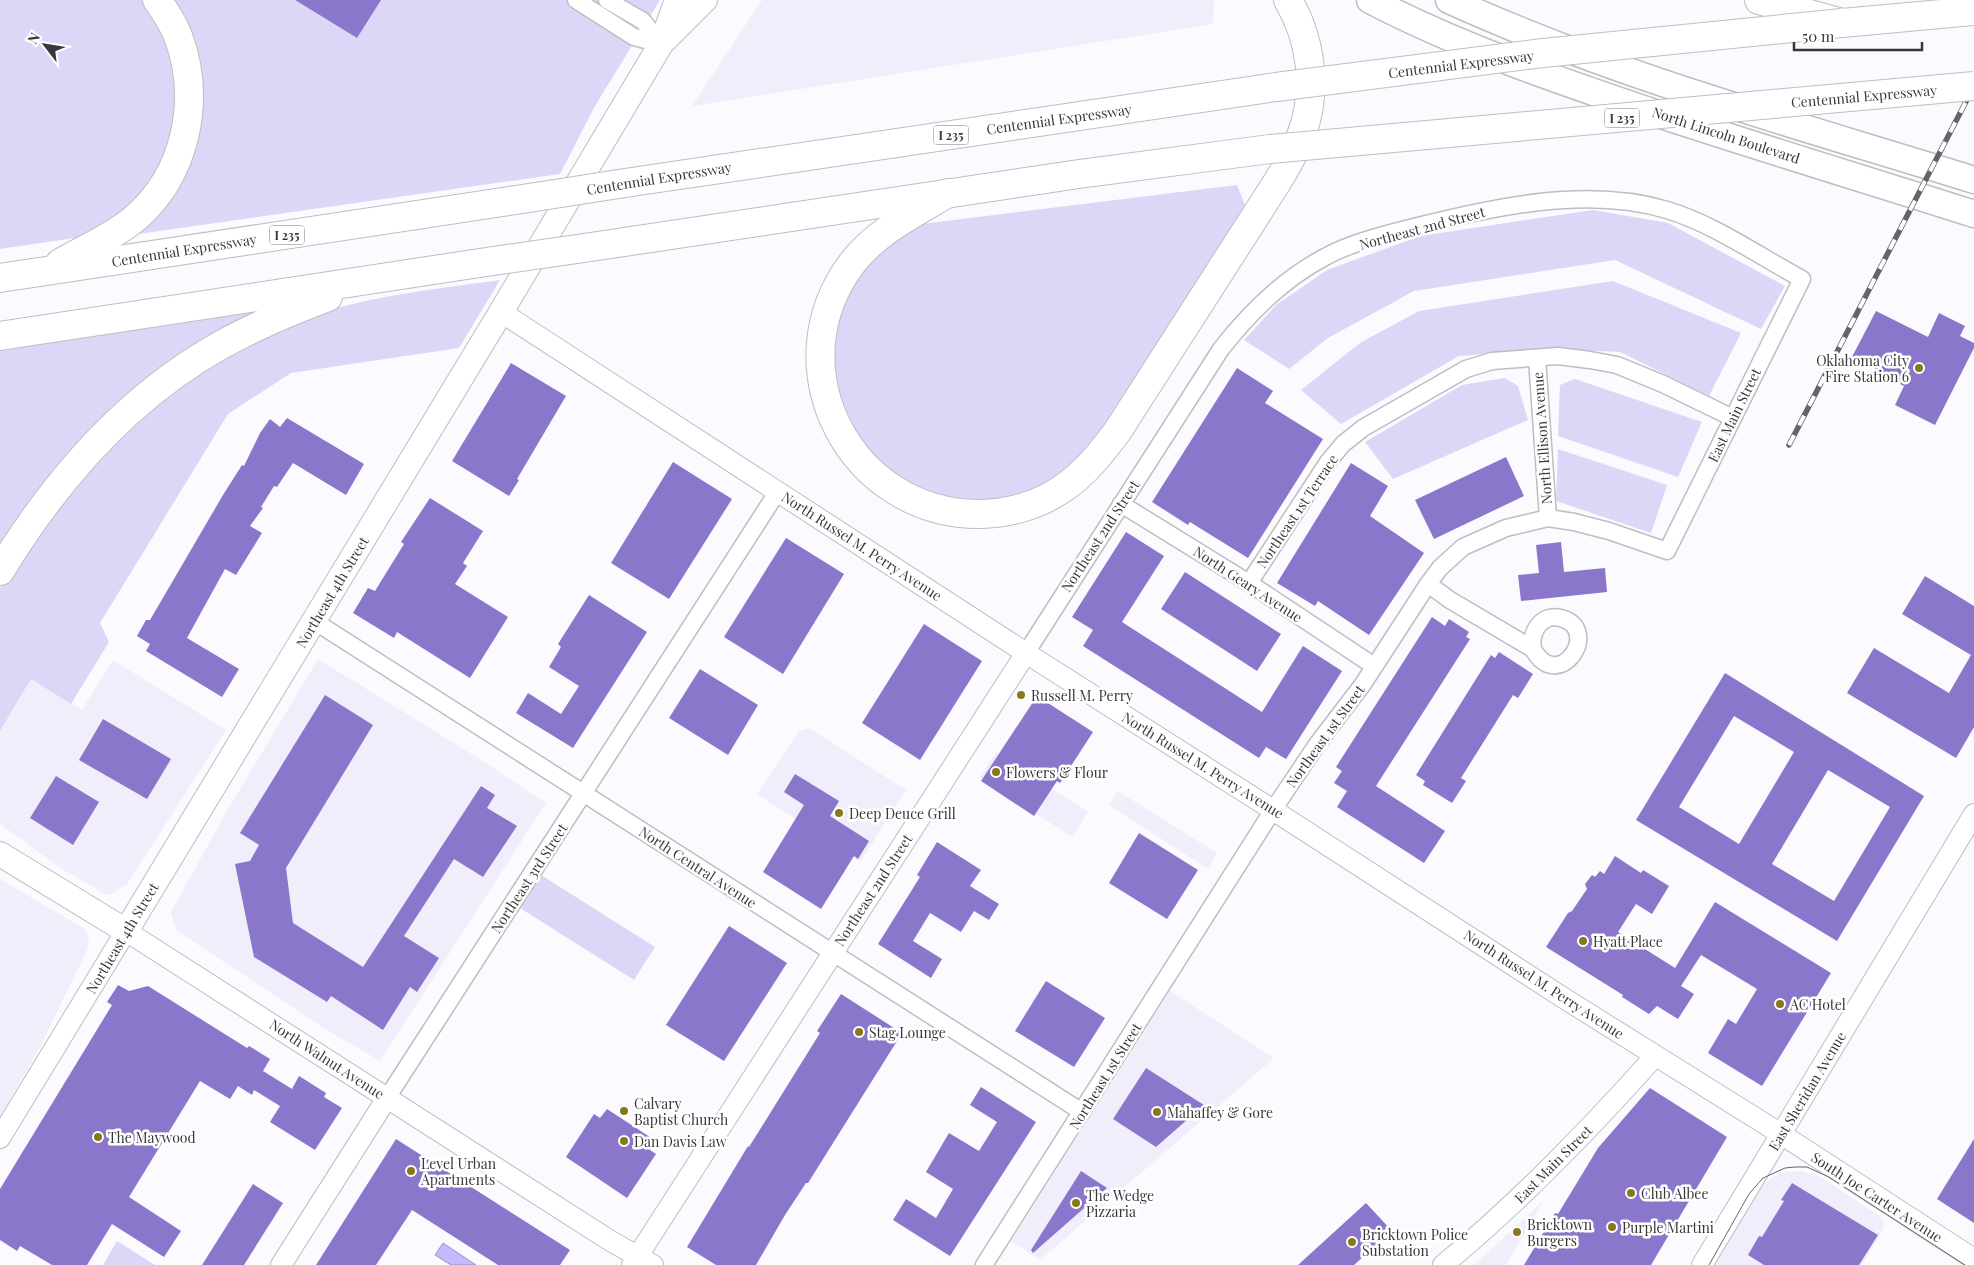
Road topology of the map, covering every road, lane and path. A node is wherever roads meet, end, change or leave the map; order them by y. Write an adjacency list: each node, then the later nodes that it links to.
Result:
1 (157, 0): 17 (highway)
2 (576, 0): 12 (street)
3 (606, 0): 12 (street)
4 (677, 0): 12 (main road, Northeast 4th Street)
5 (705, 0): 12 (main road, Northeast 4th Street)
6 (1288, 0): 15 (highway)
7 (1370, 0): 16 (main road, North Lincoln Boulevard)
8 (1450, 0): 14 (main road)
9 (1759, 0): 11 (highway)
10 (1974, 11): 11 (highway, Centennial Expressway / I 235)
11 (1842, 23): 17 (highway, Centennial Expressway / I 235, bridge)
12 (661, 44): 21 (main road, Northeast 4th Street)
13 (1974, 86): 15 (highway, Centennial Expressway / I 235, bridge)
14 (1974, 180)
15 (948, 193): 19 (highway, Centennial Expressway / I 235, bridge)
16 (1974, 214)
17 (44, 271): 18 (highway, Centennial Expressway / I 235)
18 (0, 278)
19 (381, 278): 22 (highway, Centennial Expressway / I 235); 29 (highway)
20 (1802, 279): 24 (street, East Main Street); 26 (street, Northeast 2nd Street)
21 (501, 312): 25 (street, North Russel M. Perry Avenue); 32 (main road, Northeast 4th Street)
22 (0, 336)
23 (1537, 358): 24 (street, Northeast 1st Terrace); 27 (street, North Ellison Avenue); 30 (street, Northeast 1st Terrace)
24 (1733, 418): 28 (street, East Main Street)
25 (778, 491): 34 (street, North Russel M. Perry Avenue); 36 (street, Northeast 3rd Street)
26 (1121, 504): 30 (street, North Geary Avenue); 34 (street, Northeast 2nd Street)
27 (1548, 518): 28 (street, Northeast 1st Street); 31 (street, Northeast 1st Street)
28 (1667, 551)
29 (0, 571)
30 (1249, 583): 35 (street, North Geary Avenue)
31 (1428, 584): 33 (street); 35 (street, Northeast 1st Street)
32 (314, 621): 36 (street, North Central Avenue); 40 (main road, Northeast 4th Street)
33 (1532, 649)
34 (1026, 653): 37 (street, North Russel M. Perry Avenue); 41 (street, Northeast 2nd Street)
35 (1374, 666): 37 (street, Northeast 1st Street)
36 (582, 793): 41 (street, North Central Avenue); 43 (street, Northeast 3rd Street)
37 (1273, 810): 42 (street, North Russel M. Perry Avenue); 44 (street, Northeast 1st Street)
38 (1974, 814): 45 (street, East Sheridan Avenue)
39 (0, 854): 40 (main road, North Walnut Avenue)
40 (126, 931): 43 (street, North Walnut Avenue); 46 (street, Northeast 4th Street)
41 (832, 952): 44 (street, North Central Avenue); 48 (street, Northeast 2nd Street)
42 (1655, 1056): 45 (street, North Russel M. Perry Avenue); 51 (street, East Main Street)
43 (387, 1098): 48 (street, North Walnut Avenue); 49 (street, Northeast 3rd Street)
44 (1082, 1112): 50 (street, Northeast 1st Street)
45 (1781, 1134): 47 (street, South Joe Carter Avenue); 52 (street, East Sheridan Avenue)
46 (0, 1138)
47 (1974, 1260)
48 (641, 1262)
49 (280, 1265)
50 (984, 1265)
51 (1443, 1265)
52 (1702, 1265)

